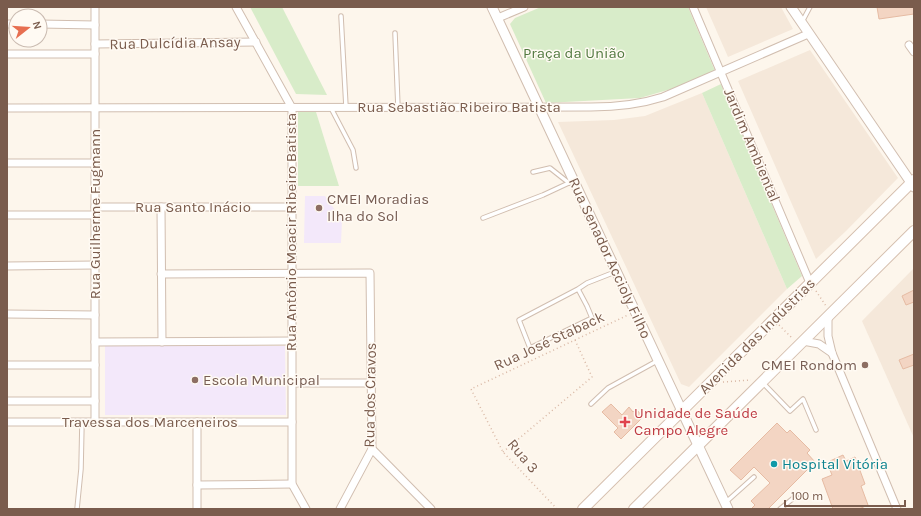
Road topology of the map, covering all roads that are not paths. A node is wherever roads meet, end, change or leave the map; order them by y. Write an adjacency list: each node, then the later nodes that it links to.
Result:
1 (95, 7): 12 (street, Rua Guilherme Fugmann)
2 (236, 7): 15 (street, Rua Antônio Moacir Ribeiro Batista)
3 (492, 7): 9 (street, Rua Senador Accioly Filho)
4 (524, 7): 9 (street)
5 (693, 7): 21 (street, Jardim Ambiental)
6 (791, 7): 11 (street)
7 (810, 7): 11 (lane)
8 (341, 16): 27 (lane)
9 (498, 18): 22 (street, Rua Senador Accioly Filho)
10 (48, 24): 12 (street)
11 (801, 24): 14 (street)
12 (95, 25): 16 (street, Rua Guilherme Fugmann)
13 (395, 33): 28 (lane)
14 (808, 34): 21 (street, Rua Sebastião Ribeiro Batista); 34 (street)
15 (256, 42): 16 (street, Rua Dulcídia Ansay); 25 (street, Rua Antônio Moacir Ribeiro Batista)
16 (95, 44): 20 (street, Rua Guilherme Fugmann)
17 (909, 45): 18 (street)
18 (914, 52)
19 (7, 54): 20 (street)
20 (95, 54): 24 (street, Rua Guilherme Fugmann)
21 (721, 72): 22 (street, Rua Sebastião Ribeiro Batista); 47 (street, Jardim Ambiental)
22 (540, 107): 28 (street, Rua Sebastião Ribeiro Batista); 33 (street, Rua Senador Accioly Filho)
23 (7, 108): 24 (street, Rua Sebastião Ribeiro Batista)
24 (95, 108): 25 (street, Rua Sebastião Ribeiro Batista); 30 (street, Rua Guilherme Fugmann)
25 (292, 108): 26 (street, Rua Sebastião Ribeiro Batista); 37 (street, Rua Antônio Moacir Ribeiro Batista)
26 (331, 108): 27 (street, Rua Sebastião Ribeiro Batista); 31 (lane)
27 (346, 108): 28 (street, Rua Sebastião Ribeiro Batista)
28 (398, 108)
29 (7, 163): 30 (street)
30 (95, 163): 35 (street, Rua Guilherme Fugmann)
31 (356, 168)
32 (533, 172): 33 (lane)
33 (571, 182): 40 (lane); 44 (street, Rua Senador Accioly Filho)
34 (913, 183): 47 (main road, Avenida das Indústrias)
35 (95, 207): 36 (street, Rua Santo Inácio); 39 (street, Rua Guilherme Fugmann)
36 (161, 207): 37 (street, Rua Santo Inácio); 45 (street)
37 (292, 207): 46 (street, Rua Antônio Moacir Ribeiro Batista)
38 (7, 215): 39 (street)
39 (95, 215): 42 (street, Rua Guilherme Fugmann)
40 (483, 218)
41 (914, 232): 51 (main road)
42 (95, 265): 43 (street); 50 (street, Rua Guilherme Fugmann)
43 (7, 266)
44 (617, 271): 48 (lane); 57 (street, Rua Senador Accioly Filho)
45 (161, 274): 46 (street); 54 (street)
46 (292, 274): 52 (street, Rua Antônio Moacir Ribeiro Batista); 61 (street, Rua dos Cravos)
47 (810, 283): 66 (main road, Avenida das Indústrias)
48 (578, 289): 48 (lane)
49 (7, 314): 50 (street)
50 (95, 315): 53 (street, Rua Guilherme Fugmann)
51 (829, 316): 55 (main road); 56 (street)
52 (292, 341): 54 (street); 60 (street, Rua Antônio Moacir Ribeiro Batista)
53 (95, 342): 54 (street); 59 (street, Rua Guilherme Fugmann)
54 (162, 342)
55 (801, 343): 56 (street); 62 (main road)
56 (832, 353): 88 (street)
57 (658, 360): 65 (lane); 66 (street, Rua Senador Accioly Filho)
58 (7, 365): 59 (street)
59 (95, 365): 64 (street, Rua Guilherme Fugmann)
60 (292, 383): 61 (street); 71 (street, Rua Antônio Moacir Ribeiro Batista)
61 (371, 383): 74 (street, Rua dos Cravos)
62 (762, 383): 72 (lane); 73 (main road)
63 (7, 401): 64 (street)
64 (95, 401): 69 (street, Rua Guilherme Fugmann)
65 (591, 404)
66 (682, 410): 73 (street, Rua Senador Accioly Filho); 85 (main road, Avenida das Indústrias)
67 (7, 422): 68 (street, Travessa dos Marceneiros)
68 (82, 422): 69 (street, Travessa dos Marceneiros); 80 (lane)
69 (95, 422): 70 (street, Travessa dos Marceneiros)
70 (197, 422): 71 (street, Travessa dos Marceneiros); 77 (street)
71 (292, 422): 76 (street, Rua Antônio Moacir Ribeiro Batista)
72 (816, 430)
73 (698, 445): 79 (street, Rua Senador Accioly Filho); 86 (main road)
74 (372, 450): 83 (street, Rua dos Cravos); 84 (street)
75 (754, 477): 79 (lane)
76 (292, 484): 77 (street); 82 (street)
77 (197, 485): 81 (street)
78 (796, 496): 87 (lane)
79 (727, 506)
80 (76, 509)
81 (197, 509)
82 (306, 509)
83 (340, 509)
84 (431, 509)
85 (582, 509)
86 (634, 509)
87 (780, 509)
88 (897, 509)

